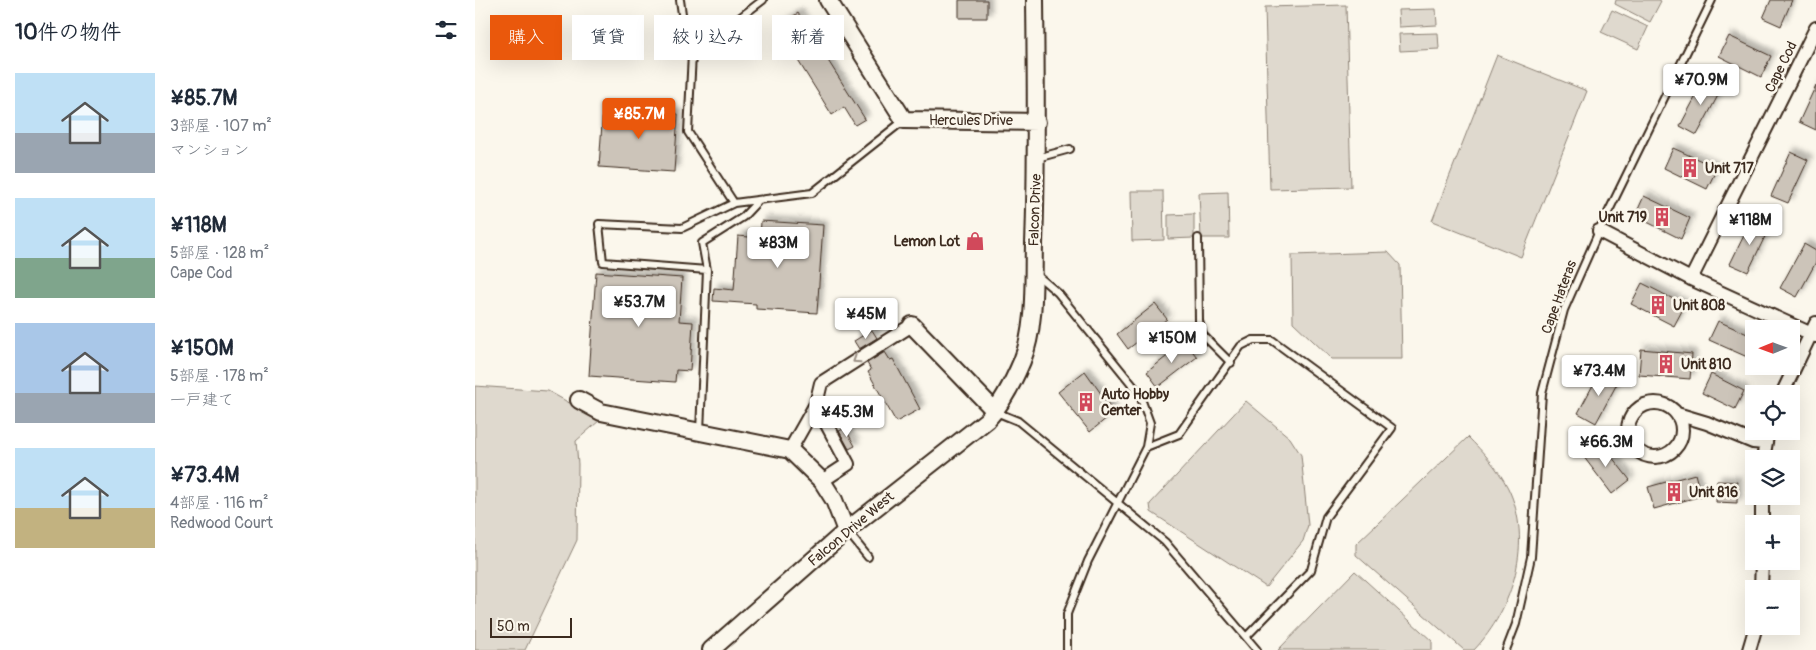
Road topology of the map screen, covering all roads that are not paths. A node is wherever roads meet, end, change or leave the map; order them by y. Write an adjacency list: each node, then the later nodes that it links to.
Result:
1 (680, 0): 6 (lane)
2 (763, 0): 7 (lane)
3 (828, 0): 10 (street)
4 (1035, 0): 11 (street, Falcon Drive)
5 (1711, 3): 16 (lane, Cape Hateras)
6 (682, 15)
7 (743, 15)
8 (1816, 28): 20 (street, Cape Cod)
9 (691, 60): 15 (lane)
10 (904, 120): 11 (street, Hercules Drive); 14 (lane)
11 (1037, 122): 13 (street, Falcon Drive)
12 (1070, 149): 13 (lane)
13 (1037, 158): 19 (street, Falcon Drive)
14 (760, 200): 15 (lane); 18 (lane)
15 (734, 203): 18 (lane)
16 (1599, 231): 20 (street); 42 (lane, Cape Hateras)
17 (1198, 238): 23 (lane)
18 (707, 270): 29 (lane)
19 (1034, 272): 27 (street, Falcon Drive); 31 (lane)
20 (1691, 280): 22 (street)
21 (912, 325): 26 (street, one-way to 26); 27 (street)
22 (1814, 331): 24 (street)
23 (1231, 363): 31 (lane); 38 (lane)
24 (1786, 385)
25 (579, 400): 29 (street)
26 (816, 404): 32 (street); 33 (street)
27 (995, 412): 34 (lane); 35 (street, Falcon Drive West)
28 (1677, 414): 28 (street); 30 (street)
29 (700, 431): 32 (street)
30 (1745, 439)
31 (1146, 447): 34 (lane)
32 (790, 450): 33 (street)
33 (821, 480): 35 (street)
34 (1117, 505): 38 (lane); 40 (lane)
35 (846, 530): 36 (lane); 39 (street, Falcon Drive West)
36 (868, 557)
37 (1753, 635): 43 (street)
38 (1246, 637): 41 (lane)
39 (711, 650)
40 (1067, 650)
41 (1257, 650)
42 (1506, 650)
43 (1749, 650)

